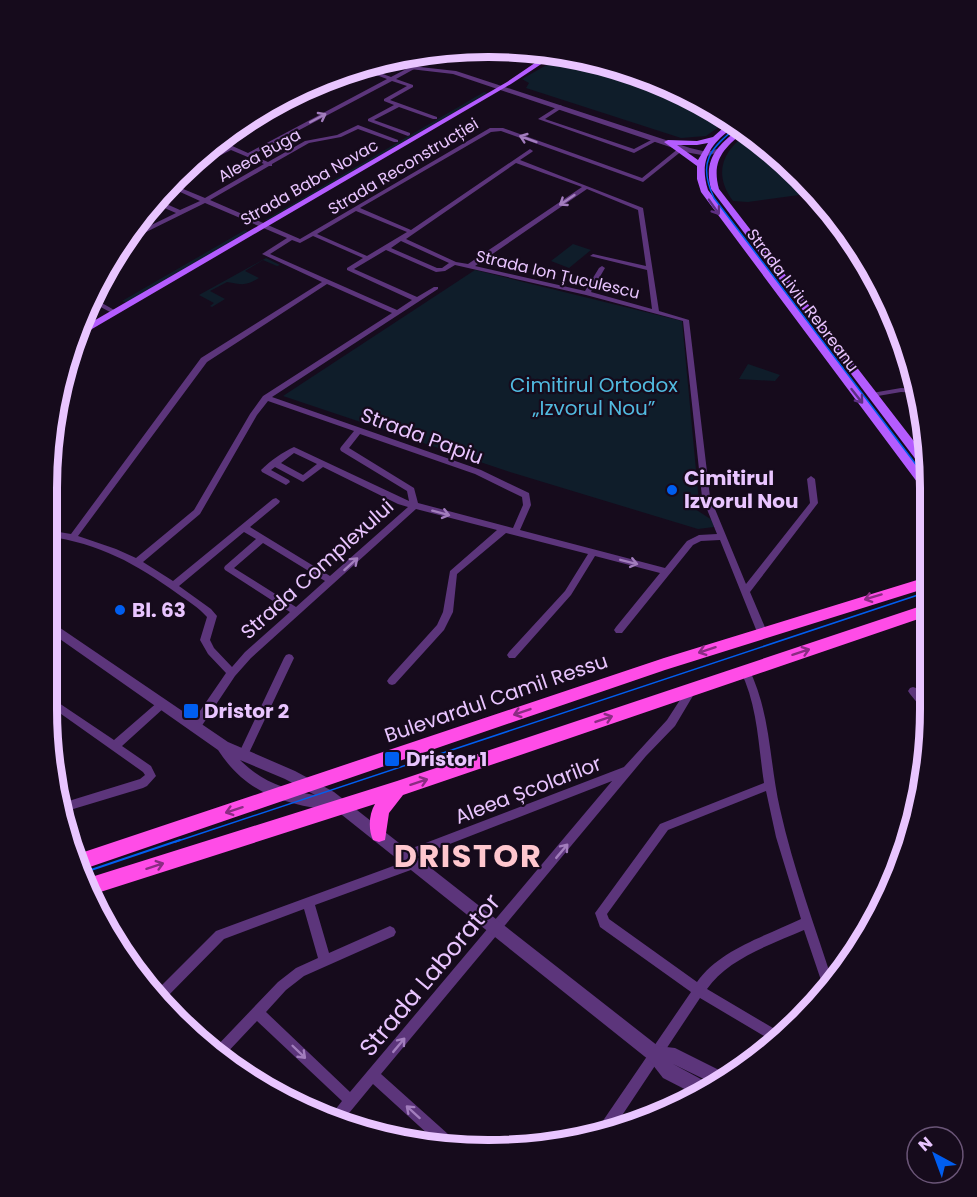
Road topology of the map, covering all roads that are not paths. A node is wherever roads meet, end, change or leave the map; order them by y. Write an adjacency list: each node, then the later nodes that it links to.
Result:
1 (534, 60): 7 (main road, Strada Baba Novac)
2 (540, 61): 7 (main road, Strada Baba Novac)
3 (401, 66): 4 (street)
4 (414, 67): 6 (street); 7 (street)
5 (376, 72): 6 (street)
6 (392, 79): 8 (street); 23 (street, one-way to 6)
7 (497, 86): 9 (street); 10 (main road, Strada Baba Novac); 34 (main road, Strada Baba Novac)
8 (398, 105): 10 (street); 12 (street)
9 (560, 107): 14 (street); 14 (street)
10 (435, 118): 12 (main road, Strada Baba Novac)
11 (726, 129): 15 (main road)
12 (408, 134): 16 (main road, Strada Baba Novac)
13 (735, 135): 22 (main road)
14 (657, 139): 17 (street)
15 (714, 139): 17 (main road); 22 (main road)
16 (396, 141): 27 (street, Aleea Buga); 34 (main road, Strada Baba Novac)
17 (668, 142): 20 (main road); 22 (street)
18 (226, 146): 19 (street)
19 (231, 148): 23 (street); 24 (street)
20 (681, 149): 26 (main road); 32 (street, Strada Reconstrucției, one-way to 32)
21 (530, 151): 25 (street)
22 (711, 153): 26 (main road); 58 (main road, Strada Liviu Rebreanu)
23 (248, 155): 27 (street)
24 (211, 158)
25 (516, 161): 28 (street); 36 (street)
26 (699, 164): 64 (main road, Strada Liviu Rebreanu, one-way to 64)
27 (270, 165): 30 (street, Aleea Buga)
28 (586, 187): 44 (street, one-way to 44); 46 (street)
29 (178, 189): 30 (street)
30 (204, 201): 33 (street, Aleea Buga); 34 (street)
31 (163, 205): 33 (street)
32 (356, 209): 36 (street); 37 (street, Strada Reconstrucției)
33 (179, 213): 35 (street, Aleea Buga)
34 (258, 225): 38 (street); 52 (main road, Strada Baba Novac)
35 (143, 231)
36 (409, 231): 39 (street)
37 (315, 235): 38 (street); 42 (street)
38 (290, 239): 47 (street)
39 (401, 239): 40 (street); 43 (street, Strada Ion Țuculescu)
40 (387, 248): 42 (street); 43 (street, Strada Ion Țuculescu)
41 (593, 256): 46 (street)
42 (367, 258): 50 (street)
43 (454, 263): 44 (street, Strada Ion Țuculescu)
44 (470, 266): 49 (street, Strada Ion Țuculescu)
45 (602, 268): 49 (street)
46 (650, 269): 53 (street)
47 (326, 282): 54 (street); 73 (street)
48 (436, 288): 50 (street)
49 (587, 293): 53 (street, Strada Ion Țuculescu)
50 (417, 300): 54 (street)
51 (99, 304): 52 (street)
52 (110, 310): 55 (main road, Strada Baba Novac); 56 (main road, Strada Baba Novac)
53 (656, 311): 74 (street, Strada Ion Țuculescu)
54 (397, 313): 59 (street)
55 (92, 317)
56 (89, 325)
57 (908, 390): 58 (street)
58 (872, 395): 61 (main road, Strada Liviu Rebreanu)
59 (266, 398): 60 (street, Strada Papiu); 77 (street)
60 (359, 430): 68 (street, Strada Complexului); 71 (street, Strada Papiu)
61 (918, 455)
62 (274, 464): 63 (street); 63 (street); 66 (street)
63 (321, 465): 68 (street)
64 (920, 478)
65 (811, 479): 82 (street)
66 (286, 482)
67 (276, 501): 69 (street)
68 (414, 506): 70 (street, one-way to 70); 79 (street, Strada Complexului, one-way to 68)
69 (244, 528): 75 (street); 81 (street)
70 (503, 530): 71 (street); 92 (street)
71 (515, 533): 76 (street)
72 (57, 534): 73 (street)
73 (74, 536): 77 (street)
74 (722, 537): 78 (street); 82 (street)
75 (262, 539): 79 (street); 83 (street)
76 (593, 553): 78 (street, one-way to 78); 88 (street)
77 (139, 561): 81 (street)
78 (667, 572): 85 (street)
79 (332, 581): 83 (street, Strada Complexului)
80 (920, 584): 87 (main road, Bulevardul Camil Ressu, one-way to 87)
81 (173, 586): 91 (street)
82 (745, 592): 87 (street)
83 (297, 612): 91 (street, Strada Complexului)
84 (920, 612): 90 (main road, one-way to 84)
85 (619, 630)
86 (57, 631): 96 (street)
87 (762, 632): 103 (main road, Bulevardul Camil Ressu, one-way to 103)
88 (512, 655)
89 (289, 658): 101 (street)
90 (745, 670): 93 (main road); 104 (street)
91 (232, 673): 98 (street, Strada Complexului)
92 (392, 681)
93 (693, 688): 102 (street, Strada Laborator); 105 (main road, one-way to 93)
94 (913, 691): 95 (street)
95 (920, 700)
96 (162, 704): 98 (street); 99 (street)
97 (57, 706): 99 (street)
98 (195, 727): 100 (street)
99 (115, 746): 107 (street)
100 (223, 746): 101 (street); 106 (street)
101 (243, 755): 103 (street)
102 (628, 770): 111 (street, Aleea Școlarilor); 115 (street, Strada Laborator, one-way to 102)
103 (309, 785): 106 (main road, Bulevardul Camil Ressu); 108 (street)
104 (770, 785): 114 (street); 119 (street)
105 (397, 789): 108 (main road); 109 (main road)
106 (280, 795): 108 (street); 110 (main road, Bulevardul Camil Ressu, one-way to 110)
107 (68, 805)
108 (344, 806): 109 (street); 112 (main road, one-way to 108)
109 (379, 834): 111 (street)
110 (85, 860)
111 (410, 860): 113 (street, Aleea Școlarilor); 115 (street)
112 (95, 885)
113 (308, 902): 117 (street); 120 (street, Aleea Școlarilor)
114 (808, 922): 118 (street); 119 (street)
115 (497, 928): 124 (street); 125 (street, Strada Laborator, one-way to 115)
116 (390, 932): 117 (street)
117 (325, 960): 121 (street)
118 (826, 978)
119 (698, 990): 122 (street); 124 (street)
120 (164, 992)
121 (256, 1012): 123 (street); 128 (street, one-way to 128)
122 (772, 1034)
123 (223, 1048)
124 (655, 1054): 126 (street); 127 (street); 130 (street)
125 (373, 1075): 128 (street, Strada Laborator); 131 (street, one-way to 125)
126 (715, 1075)
127 (697, 1086)
128 (351, 1101): 129 (street, Strada Laborator)
129 (340, 1113)
130 (610, 1122)
131 (441, 1137)

